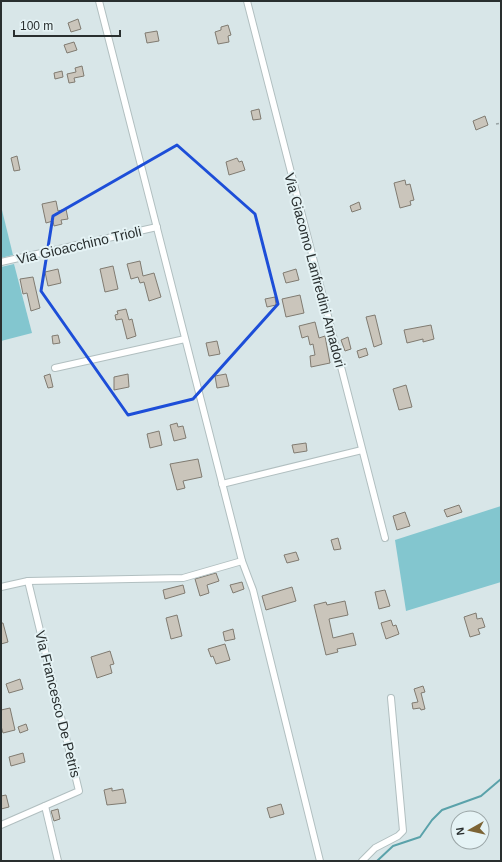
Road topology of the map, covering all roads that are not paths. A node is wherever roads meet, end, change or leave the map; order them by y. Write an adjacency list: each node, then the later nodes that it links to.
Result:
1 (99, 1): 3 (street)
2 (247, 1): 7 (street, Via Giacomo Lanfredini Amadori)
3 (156, 227): 4 (street, Via Gioacchino Trioli); 5 (street)
4 (1, 262)
5 (185, 339): 6 (street); 8 (street)
6 (55, 368)
7 (362, 450): 8 (street); 9 (street, Via Giacomo Lanfredini Amadori)
8 (222, 484): 10 (street)
9 (385, 538)
10 (242, 561): 11 (street); 17 (street)
11 (28, 581): 12 (street); 14 (street, Via Francesco De Petris)
12 (1, 588)
13 (391, 698): 18 (street)
14 (45, 806): 15 (street, Via Francesco De Petris); 16 (street)
15 (1, 825)
16 (58, 861)
17 (320, 861)
18 (362, 861)

